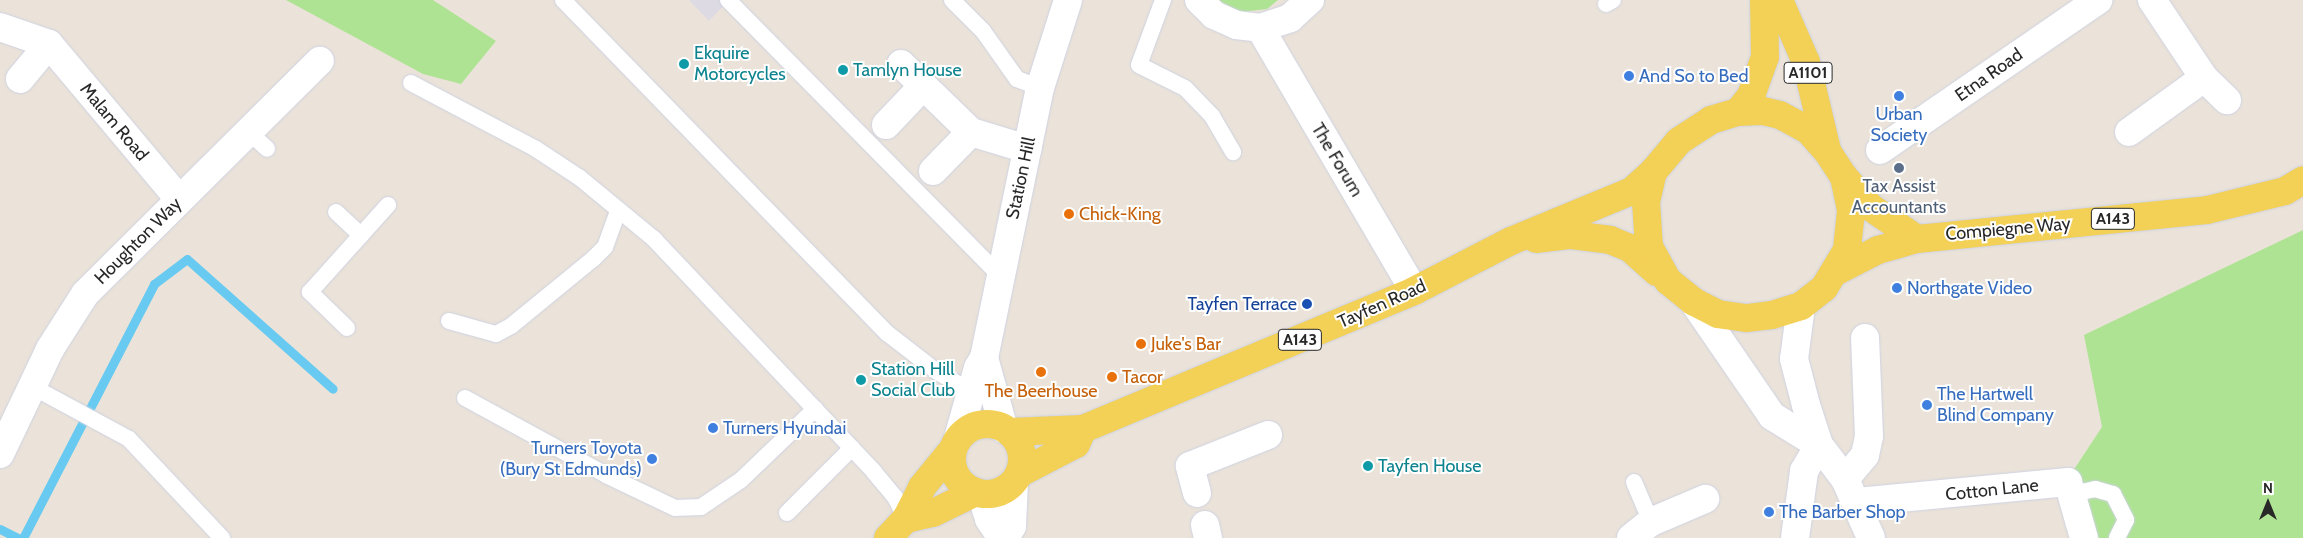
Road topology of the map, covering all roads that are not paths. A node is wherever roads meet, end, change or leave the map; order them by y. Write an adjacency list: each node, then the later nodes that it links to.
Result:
1 (562, 0): 53 (lane)
2 (728, 0): 43 (lane)
3 (952, 0): 21 (lane)
4 (1068, 0): 21 (street, Station Hill)
5 (1163, 0): 30 (lane)
6 (1199, 0): 13 (street)
7 (1310, 0): 13 (street)
8 (1764, 0): 23 (main road, A1101)
9 (1779, 0): 28 (main road, A1101)
10 (2098, 0): 29 (street, Etna Road)
11 (2152, 0): 17 (street)
12 (0, 27): 14 (street)
13 (1260, 28): 45 (street, The Forum)
14 (49, 44): 18 (street); 35 (street, Malam Road)
15 (320, 61): 35 (street, Houghton Way)
16 (901, 64): 20 (street)
17 (2204, 78): 22 (street); 26 (street)
18 (20, 79)
19 (411, 83): 37 (lane)
20 (923, 86): 24 (street); 25 (street)
21 (1040, 88): 27 (street, Station Hill)
22 (2227, 100)
23 (1738, 112): 28 (main road); 32 (main road)
24 (886, 125)
25 (971, 132): 27 (street); 31 (street)
26 (2129, 132)
27 (1027, 149): 43 (street, Station Hill)
28 (1827, 150): 33 (main road)
29 (1880, 150)
30 (1233, 152)
31 (933, 172)
32 (1653, 172): 41 (main road, A143); 44 (main road)
33 (1844, 177): 40 (main road); 42 (main road)
34 (2303, 180): 40 (main road, Compiegne Way / A143)
35 (179, 199): 52 (street, Houghton Way)
36 (388, 205): 39 (lane)
37 (618, 211): 48 (lane); 55 (lane)
38 (336, 212): 39 (lane)
39 (361, 235): 49 (lane)
40 (1917, 238): 42 (main road, Compiegne Way / A143)
41 (1511, 241): 44 (main road, A143); 45 (main road, Tayfen Road / A143)
42 (1835, 272): 47 (main road)
43 (1001, 277): 51 (street, Station Hill)
44 (1668, 281): 46 (main road)
45 (1414, 291): 56 (main road, Tayfen Road / A143)
46 (1693, 301): 47 (main road); 60 (street)
47 (1801, 306): 60 (street)
48 (449, 321)
49 (347, 328)
50 (1864, 338): 65 (street)
51 (984, 358): 53 (street, Station Hill); 57 (street, Station Hill)
52 (31, 386): 62 (street, Houghton Way); 73 (lane)
53 (972, 392): 59 (street, Station Hill)
54 (465, 398): 55 (lane)
55 (815, 409): 61 (lane)
56 (1083, 429): 57 (main road, Tayfen Road / A143); 63 (main road, Tayfen Road / A143)
57 (1007, 430): 59 (main road); 63 (main road)
58 (1268, 434): 67 (street)
59 (956, 444): 66 (main road); 71 (main road)
60 (1819, 446): 65 (street); 75 (street)
61 (852, 448): 70 (lane); 71 (lane)
62 (0, 454)
63 (1017, 477): 66 (main road); 74 (street)
64 (1634, 482): 72 (lane)
65 (1851, 490): 68 (street, Cotton Lane); 76 (street)
66 (979, 493): 71 (main road); 74 (street)
67 (1197, 493)
68 (2072, 494): 77 (street); 78 (lane)
69 (1705, 499): 72 (street)
70 (787, 513)
71 (897, 528)
72 (1641, 530)
73 (222, 538)
74 (1004, 538)
75 (1795, 538)
76 (1871, 538)
77 (2084, 538)
78 (2117, 538)

